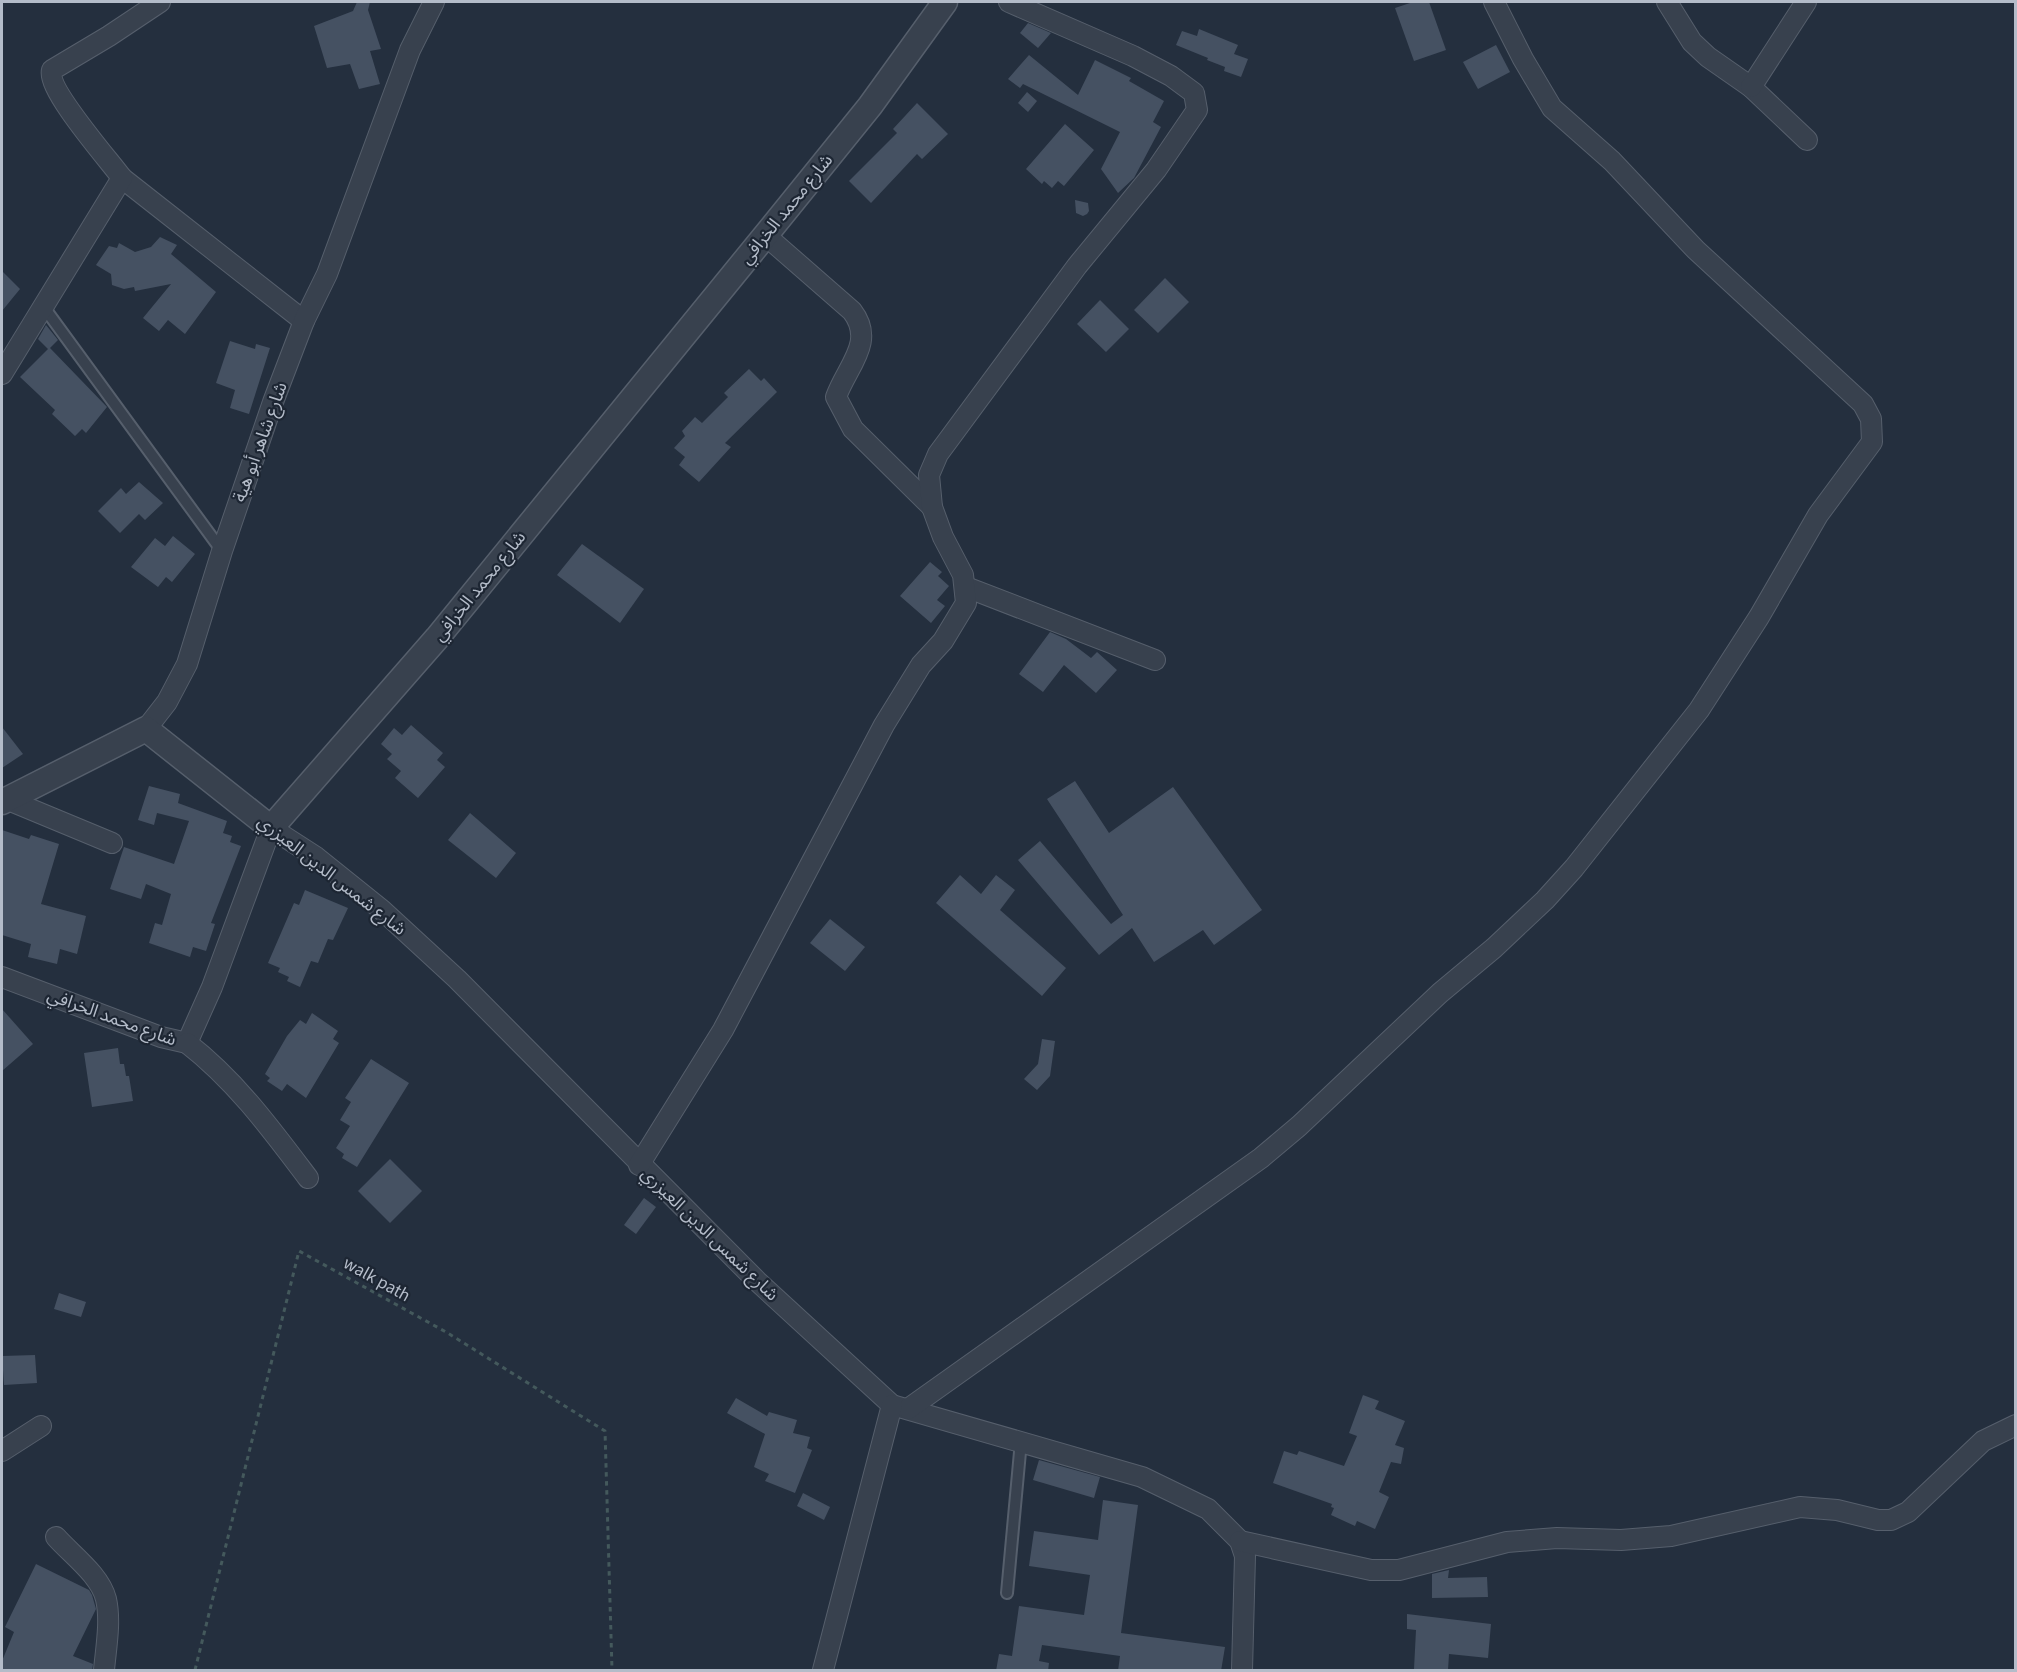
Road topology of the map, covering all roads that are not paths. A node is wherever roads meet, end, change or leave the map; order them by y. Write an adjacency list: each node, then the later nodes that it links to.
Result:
1 (160, 2): 10 (street)
2 (434, 2): 13 (street, شارع شاهر أبو هية)
3 (945, 2): 11 (street, شارع محمد الخرافي)
4 (1009, 2): 15 (street)
5 (1494, 2): 27 (street)
6 (1667, 2): 8 (street)
7 (1806, 2): 8 (street)
8 (1751, 87): 9 (street)
9 (1807, 140)
10 (122, 178): 12 (street); 13 (street)
11 (765, 235): 15 (street); 21 (street, شارع محمد الخرافي)
12 (44, 306): 14 (street); 16 (lane)
13 (304, 321): 16 (street, شارع شاهر أبو هية)
14 (2, 374)
15 (932, 507): 17 (street)
16 (222, 550): 19 (street, شارع شاهر أبو هية)
17 (966, 587): 18 (street); 25 (street)
18 (1155, 660)
19 (146, 729): 20 (street, شارع شاهر أبو هية); 21 (street, شارع شمس الدين العيزري)
20 (4, 801): 22 (street)
21 (271, 828): 24 (street, شارع محمد الخرافي); 25 (street, شارع شمس الدين العيزري)
22 (112, 843)
23 (2, 976): 24 (street, شارع محمد الخرافي)
24 (187, 1043): 26 (street)
25 (639, 1166): 27 (street, شارع شمس الدين العيزري)
26 (308, 1178)
27 (900, 1407): 30 (street, شارع شمس الدين العيزري); 36 (street)
28 (2016, 1425): 33 (street)
29 (41, 1426): 31 (street)
30 (1021, 1441): 33 (street, شارع شمس الدين العيزري); 34 (lane)
31 (2, 1451)
32 (56, 1537): 35 (street)
33 (1240, 1541): 37 (street)
34 (1007, 1593)
35 (104, 1671)
36 (823, 1671)
37 (1242, 1671)

